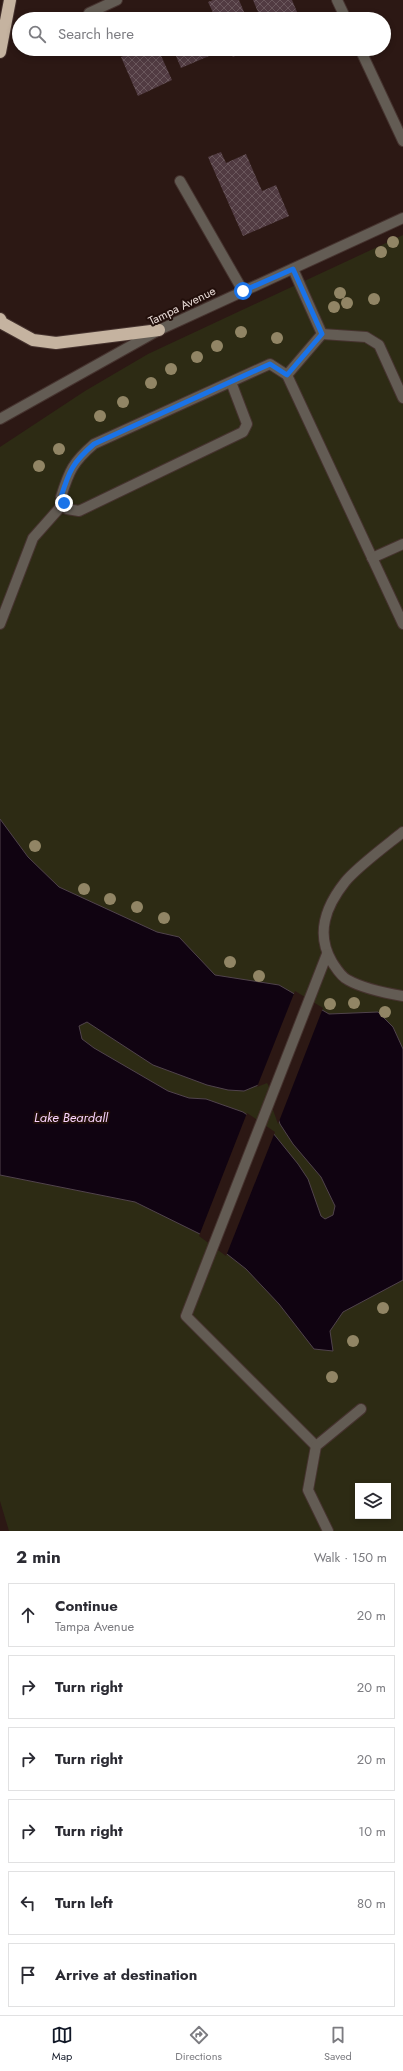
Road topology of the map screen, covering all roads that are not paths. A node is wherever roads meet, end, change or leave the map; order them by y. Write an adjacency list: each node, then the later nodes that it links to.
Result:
1 (10, 0): 6 (highway)
2 (117, 0): 4 (street)
3 (337, 0): 5 (street)
4 (91, 12)
5 (343, 12)
6 (0, 52)
7 (363, 56): 8 (street)
8 (403, 141)
9 (180, 181): 12 (street)
10 (403, 218): 11 (street, Tampa Avenue)
11 (293, 269): 12 (street, Tampa Avenue); 15 (street)
12 (243, 291): 14 (street, Tampa Avenue)
13 (0, 319): 14 (highway)
14 (159, 330): 19 (street, Tampa Avenue)
15 (322, 334): 16 (street); 18 (street)
16 (287, 375): 17 (street); 22 (street)
17 (231, 382): 20 (street); 20 (street)
18 (403, 398)
19 (0, 419)
20 (64, 503): 23 (street)
21 (403, 544): 22 (street)
22 (372, 558): 24 (street)
23 (0, 624)
24 (403, 624)
25 (403, 832): 26 (street)
26 (327, 954): 27 (street); 29 (street)
27 (403, 996)
28 (361, 1409): 29 (street)
29 (316, 1446): 30 (street)
30 (328, 1531)

